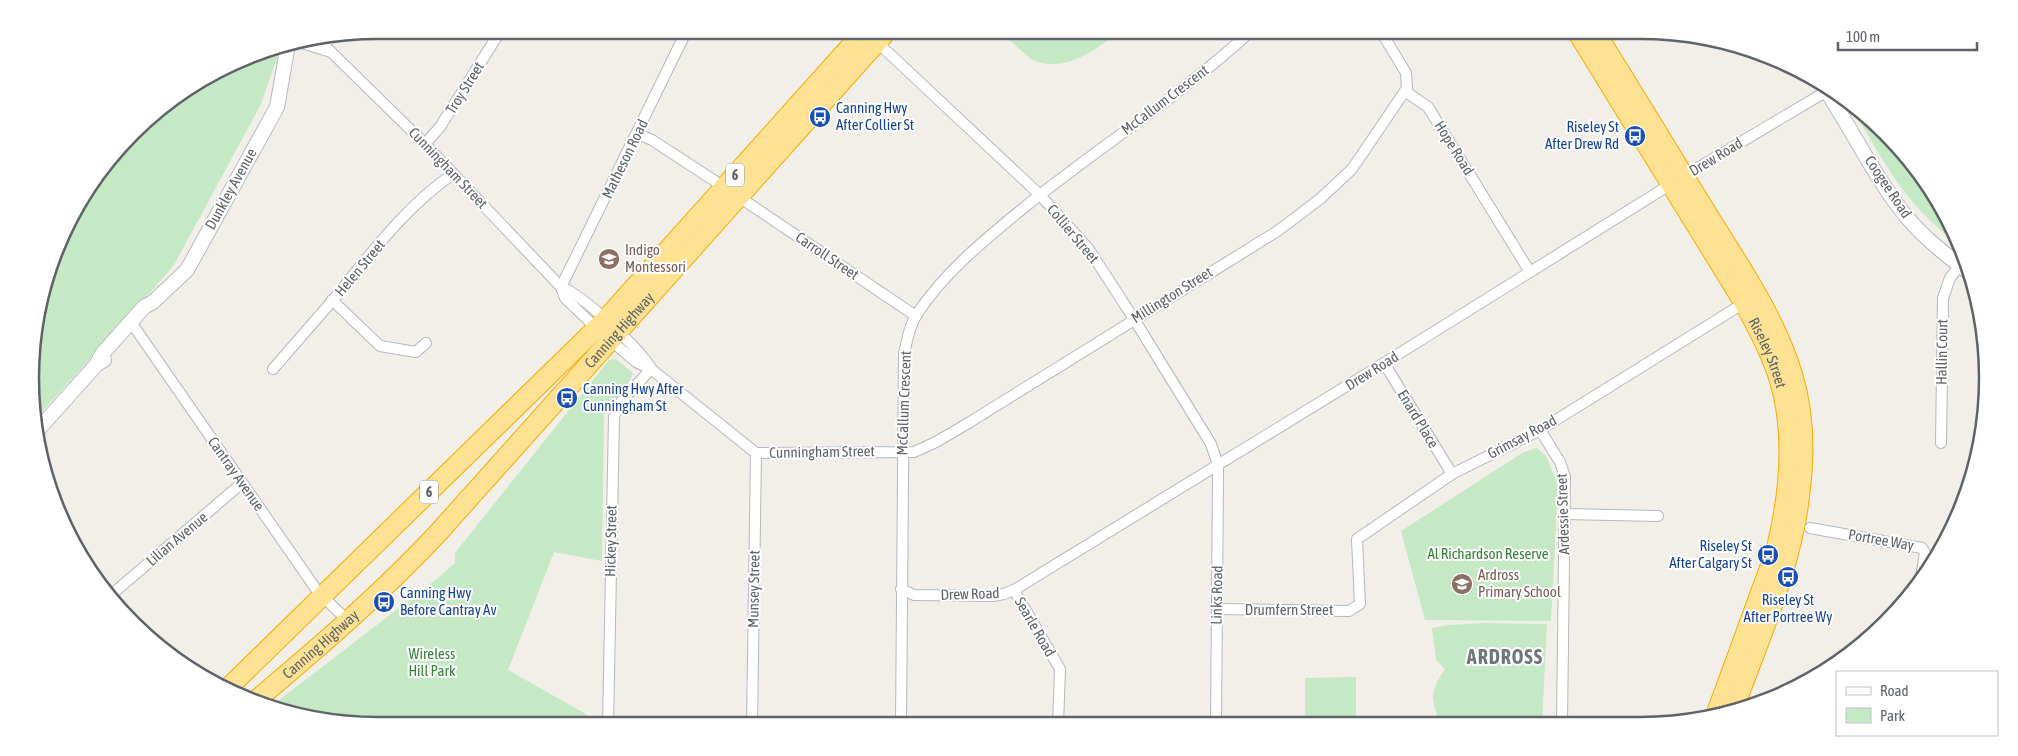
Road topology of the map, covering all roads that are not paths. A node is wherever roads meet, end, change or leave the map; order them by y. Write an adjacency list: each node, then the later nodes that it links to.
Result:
1 (495, 39): 19 (street, Troy Street)
2 (683, 39): 18 (street, Matheson Road)
3 (866, 39): 22 (highway, Canning Highway / 6)
4 (879, 39): 23 (street, Collier Street)
5 (1242, 39): 23 (street, McCallum Crescent)
6 (1385, 39): 16 (street)
7 (1582, 39): 21 (highway, Riseley Street)
8 (1599, 39): 21 (highway, Riseley Street)
9 (323, 44): 13 (street, Cunningham Street)
10 (311, 45): 13 (street, Cunningham Street)
11 (294, 49): 14 (street, Dunkley Avenue)
12 (287, 51): 14 (street, Dunkley Avenue)
13 (331, 52): 19 (street, Cunningham Street)
14 (286, 63): 31 (street, Dunkley Avenue)
15 (1820, 91): 21 (street, Drew Road)
16 (1406, 92): 25 (street, Hope Road); 30 (street, Millington Street)
17 (1833, 99): 24 (street, Coogee Road)
18 (638, 134): 22 (street, Carroll Street); 26 (street, Matheson Road)
19 (425, 144): 20 (street, Cunningham Street)
20 (453, 174): 26 (street, Cunningham Street); 27 (street, Helen Street)
21 (1678, 181): 25 (street, Drew Road); 28 (highway, Riseley Street); 47 (highway, Riseley Street)
22 (732, 192): 29 (street, Carroll Street); 32 (highway, Canning Highway / 6)
23 (1040, 194): 29 (street, McCallum Crescent); 30 (street, Collier Street)
24 (1960, 265): 39 (street, Hallin Court)
25 (1530, 272): 34 (street, Drew Road)
26 (562, 287): 32 (street, Cunningham Street)
27 (332, 300): 33 (street); 35 (street, Helen Street)
28 (1744, 303): 38 (street, Grimsay Road); 47 (highway, Riseley Street)
29 (916, 316): 40 (street, McCallum Crescent)
30 (1134, 319): 40 (street, Millington Street); 42 (street, Collier Street)
31 (132, 326): 37 (street, Dunkley Avenue); 44 (street, Cantray Avenue)
32 (607, 330): 36 (street, Cunningham Street); 52 (highway, Canning Highway / 6); 55 (highway, Canning Highway / 6)
33 (426, 343)
34 (1384, 363): 42 (street, Drew Road); 43 (street, Enard Place)
35 (273, 369)
36 (651, 369): 41 (street, Cunningham Street); 60 (street, Hickey Street)
37 (42, 425)
38 (1540, 430): 43 (street, Grimsay Road); 45 (street, Ardessie Street)
39 (1941, 443)
40 (902, 451): 41 (street, Cunningham Street); 49 (street, McCallum Crescent)
41 (756, 453): 61 (street, Munsey Street)
42 (1218, 465): 50 (street, Drew Road); 54 (street, Links Road)
43 (1452, 474): 53 (street, Grimsay Road)
44 (242, 483): 51 (street, Lilian Avenue); 52 (street, Cantray Avenue)
45 (1565, 514): 46 (street); 65 (street, Ardessie Street)
46 (1658, 516)
47 (1796, 527): 48 (street, Portree Way); 58 (highway, Riseley Street); 59 (highway, Riseley Street)
48 (1923, 564)
49 (902, 589): 50 (street, Drew Road); 62 (street, McCallum Crescent)
50 (1014, 590): 63 (street, Searle Road)
51 (115, 592)
52 (322, 596): 55 (street, Cantray Avenue); 56 (highway, Canning Highway / 6)
53 (1360, 604): 54 (street, Drumfern Street)
54 (1217, 609): 64 (street, Links Road)
55 (347, 620): 57 (highway, Canning Highway / 6)
56 (233, 684)
57 (261, 696)
58 (1736, 703)
59 (1718, 708)
60 (608, 717)
61 (752, 717)
62 (901, 717)
63 (1058, 717)
64 (1216, 717)
65 (1562, 717)

